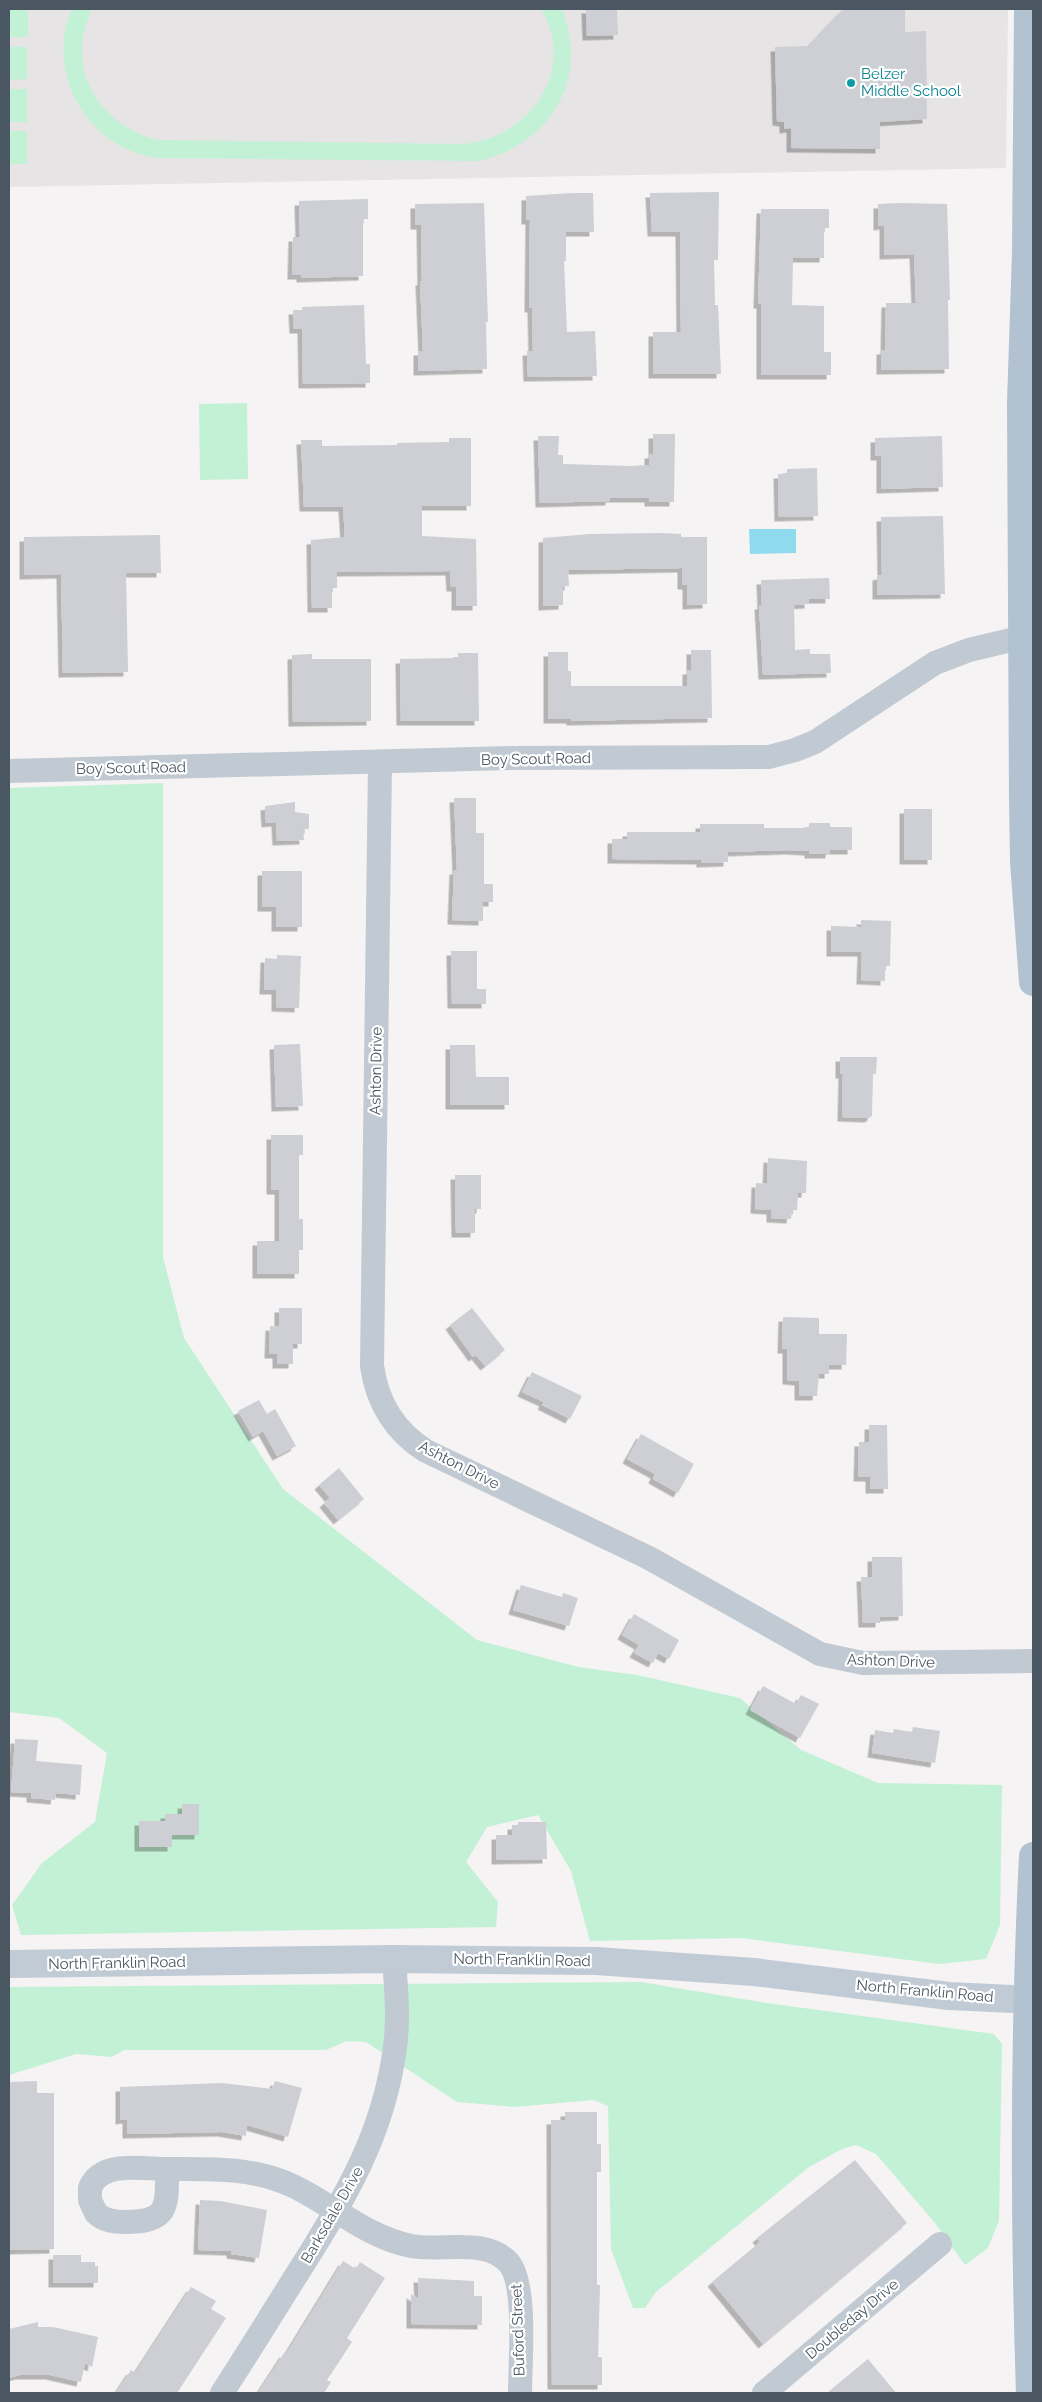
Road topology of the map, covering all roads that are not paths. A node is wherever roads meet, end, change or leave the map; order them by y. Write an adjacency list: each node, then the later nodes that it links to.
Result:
1 (1028, 9): 2 (main road)
2 (1028, 637): 3 (street, Boy Scout Road); 5 (main road)
3 (380, 763): 4 (street, Boy Scout Road); 6 (street, Ashton Drive)
4 (9, 771)
5 (1033, 982)
6 (1033, 1662)
7 (1033, 1856): 10 (main road)
8 (394, 1959): 9 (main road, North Franklin Road); 10 (main road, North Franklin Road); 12 (street, Barksdale Drive)
9 (9, 1964)
10 (1030, 2000): 17 (main road)
11 (167, 2169): 12 (street)
12 (337, 2211): 15 (street, Barksdale Drive); 16 (street, Buford Street)
13 (940, 2244): 14 (street, Doubleday Drive)
14 (767, 2392)
15 (222, 2393)
16 (520, 2393)
17 (1030, 2393)

